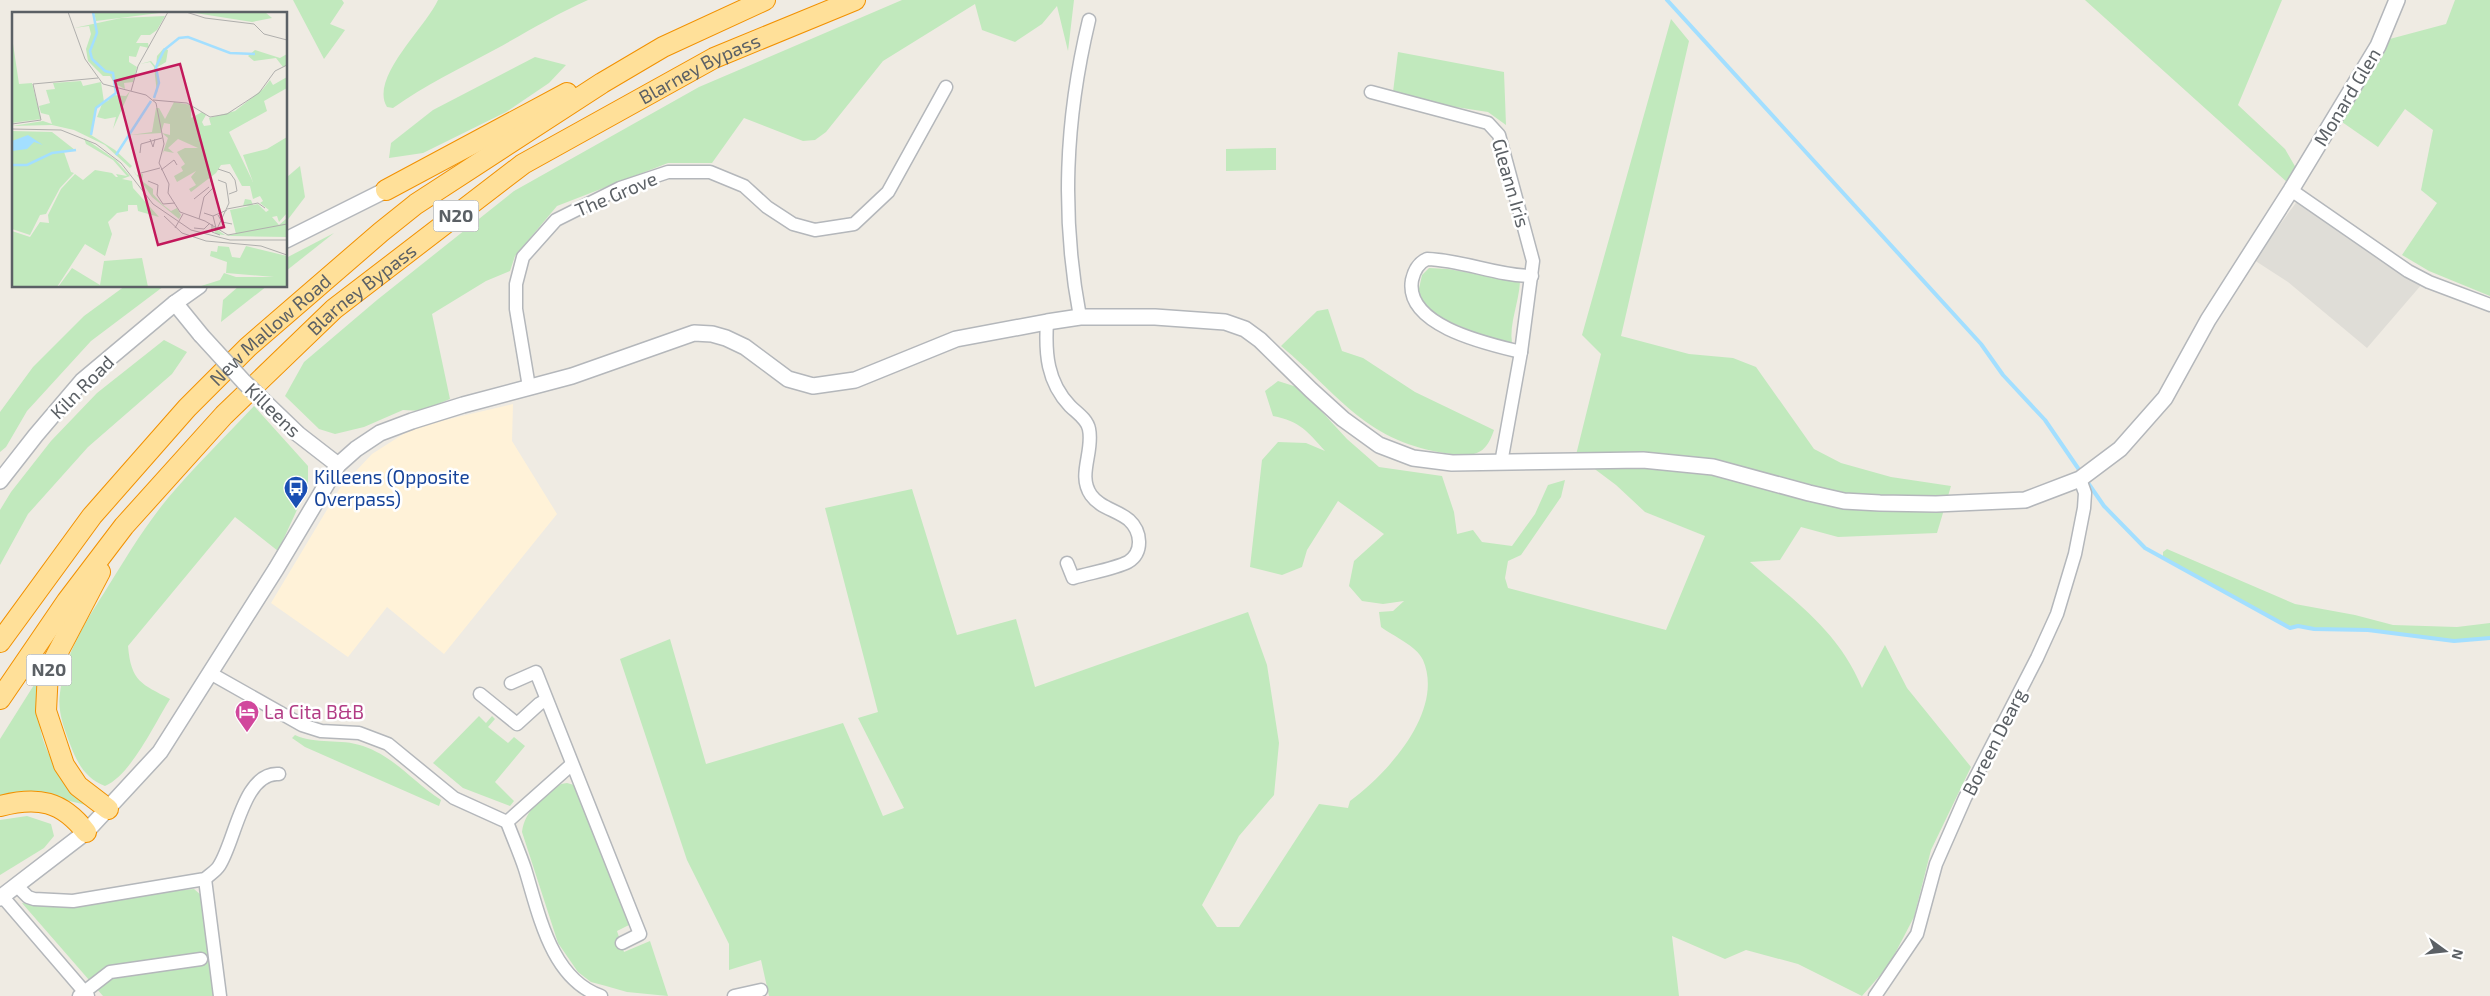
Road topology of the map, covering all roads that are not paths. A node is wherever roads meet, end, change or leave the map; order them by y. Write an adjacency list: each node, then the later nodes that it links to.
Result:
1 (766, 0): 5 (highway, Blarney Bypass / N20)
2 (855, 0): 23 (highway, Blarney Bypass / N20)
3 (2396, 1): 9 (street, Monard Glen)
4 (1089, 20): 15 (street)
5 (602, 83): 8 (highway, N20); 25 (highway, New Mallow Road / N20)
6 (946, 87): 18 (street, The Grove)
7 (1371, 92): 11 (street, Gleann Iris)
8 (386, 190): 10 (street)
9 (2291, 190): 14 (street); 21 (street, Monard Glen)
10 (288, 239)
11 (1532, 276): 17 (street, Gleann Iris); 17 (street)
12 (196, 288): 13 (street, Kiln Road)
13 (175, 303): 20 (street, Killeens, bridge); 22 (street, Kiln Road)
14 (2490, 305)
15 (1080, 317): 16 (street, Monard Glen); 19 (street, Monard Glen)
16 (1047, 322): 18 (street, Monard Glen); 24 (street)
17 (1521, 352): 19 (street, Gleann Iris)
18 (529, 388): 20 (street, Monard Glen)
19 (1501, 463): 21 (street, Monard Glen)
20 (338, 465): 26 (street)
21 (2084, 476): 47 (street, Boreen Dearg)
22 (0, 481)
23 (124, 526): 29 (highway, N20); 34 (highway, N20)
24 (1067, 563)
25 (0, 642)
26 (210, 673): 34 (street); 35 (street)
27 (511, 683): 30 (street)
28 (480, 694): 30 (street)
29 (0, 699)
30 (546, 700): 31 (street)
31 (571, 766): 35 (street); 40 (street)
32 (279, 774): 37 (street)
33 (0, 806): 36 (highway)
34 (108, 809): 36 (street)
35 (508, 822): 45 (street)
36 (86, 832): 38 (street)
37 (205, 880): 38 (street); 44 (street)
38 (16, 885): 39 (street)
39 (1, 897): 43 (street)
40 (622, 943)
41 (201, 960): 43 (street)
42 (761, 990): 46 (street)
43 (83, 995)
44 (220, 996)
45 (601, 996)
46 (734, 996)
47 (1875, 996)

